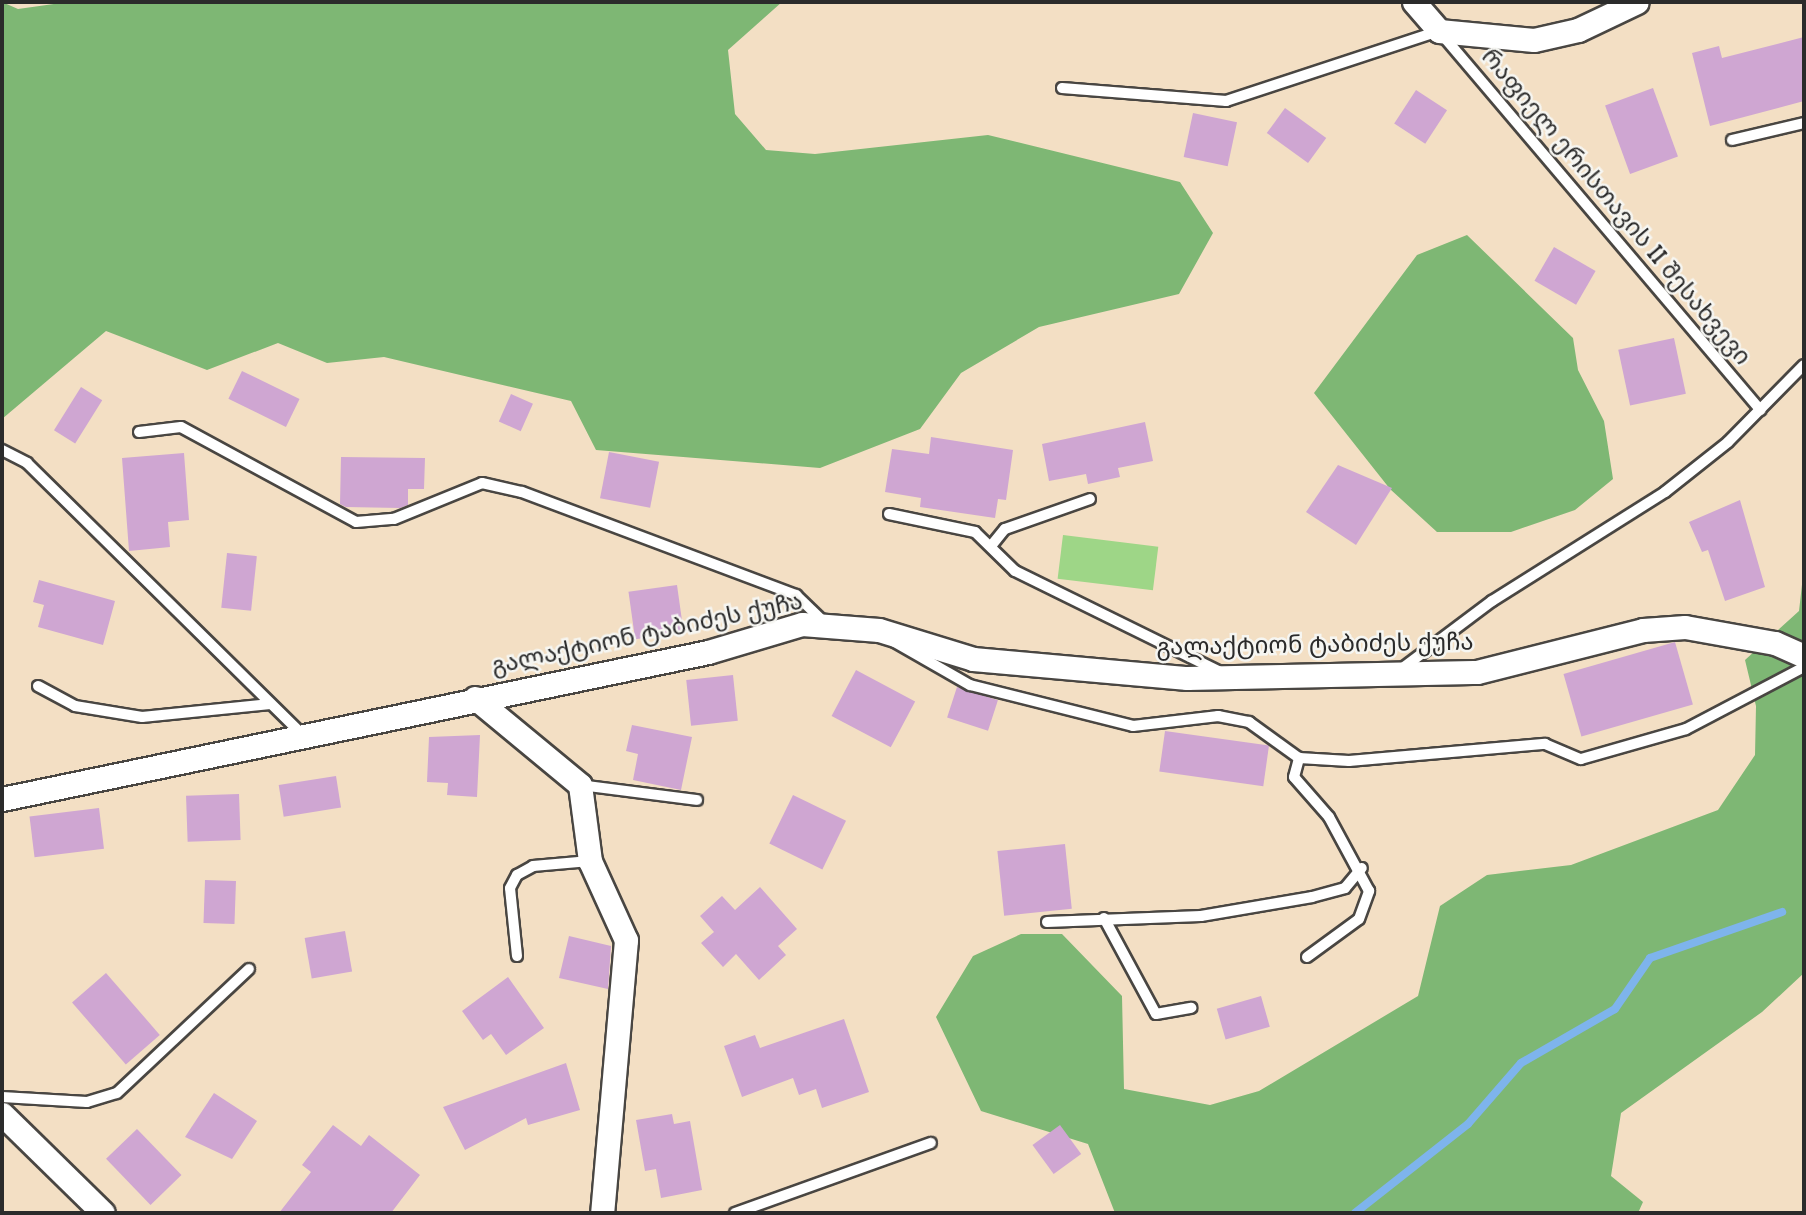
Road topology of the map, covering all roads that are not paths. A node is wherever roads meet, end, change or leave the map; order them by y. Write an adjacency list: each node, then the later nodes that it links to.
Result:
1 (1414, 2): 3 (street)
2 (1637, 2): 3 (street)
3 (1439, 31): 4 (lane); 8 (lane, რაფიელ ერისთავის II შესახვევი)
4 (1062, 88)
5 (1804, 123): 6 (lane)
6 (1732, 140)
7 (1804, 365): 8 (lane)
8 (1759, 410): 18 (lane)
9 (139, 432): 14 (lane)
10 (2, 450): 22 (lane)
11 (1090, 499): 13 (lane)
12 (890, 514): 13 (lane)
13 (992, 546): 19 (lane)
14 (825, 623): 15 (street, გალაქტიონ ტაბიძეს ქუჩა); 21 (street, გალაქტიონ ტაბიძეს ქუჩა)
15 (879, 630): 19 (street, გალაქტიონ ტაბიძეს ქუჩა); 24 (lane)
16 (1804, 656): 18 (street, გალაქტიონ ტაბიძეს ქუჩა)
17 (1804, 667): 24 (lane)
18 (1397, 673): 19 (street, გალაქტიონ ტაბიძეს ქუჩა)
19 (1226, 675)
20 (38, 686): 22 (lane)
21 (475, 698): 23 (street, გალაქტიონ ტაბიძეს ქუჩა); 25 (street)
22 (270, 704): 23 (lane)
23 (304, 736): 26 (street, გალაქტიონ ტაბიძეს ქუჩა)
24 (1298, 758): 29 (lane)
25 (580, 785): 27 (lane); 28 (street)
26 (2, 799)
27 (697, 800)
28 (590, 861): 32 (lane); 40 (street)
29 (1362, 868): 30 (lane); 33 (lane)
30 (1104, 918): 31 (lane); 35 (lane)
31 (1047, 922)
32 (517, 956)
33 (1307, 957)
34 (249, 969): 36 (lane)
35 (1191, 1008)
36 (2, 1097)
37 (4, 1122): 39 (street)
38 (931, 1143): 41 (lane)
39 (103, 1213)
40 (602, 1213)
41 (735, 1213)

